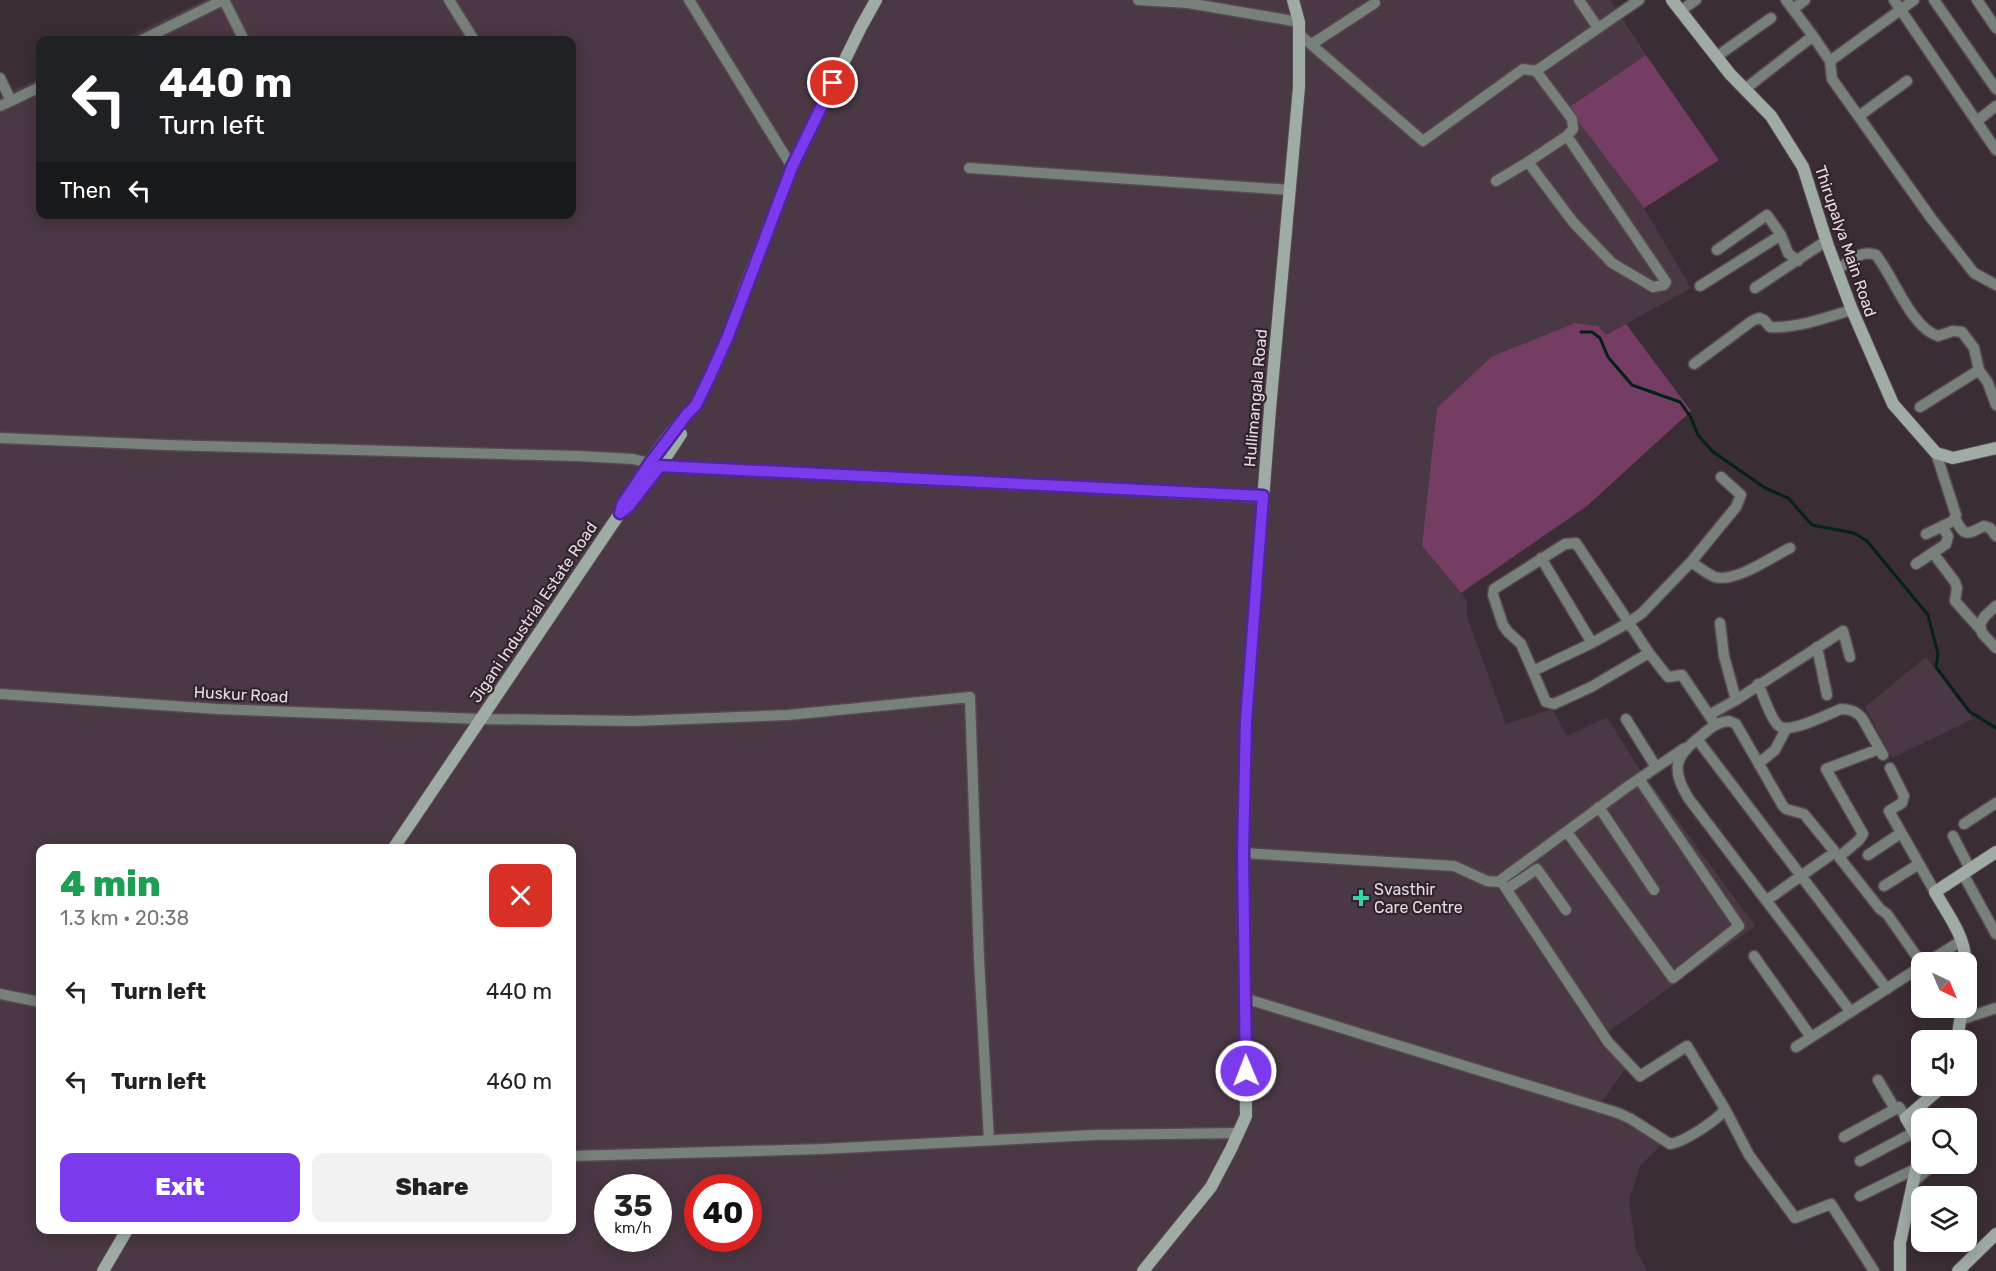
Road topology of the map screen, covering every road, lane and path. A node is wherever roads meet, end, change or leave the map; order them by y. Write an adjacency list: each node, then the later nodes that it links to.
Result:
1 (224, 0): 23 (street); 24 (street)
2 (449, 0): 25 (street)
3 (689, 0): 44 (street)
4 (876, 0): 44 (street)
5 (1138, 0): 20 (street)
6 (1293, 0): 20 (street, Hullimangala Road)
7 (1579, 0): 21 (street)
8 (1639, 0): 21 (street)
9 (1672, 0): 18 (street, Thirupalya Main Road)
10 (1696, 0): 18 (street)
11 (1805, 0): 16 (street)
12 (1914, 0): 17 (street)
13 (1934, 0): 35 (street)
14 (1977, 0): 22 (street)
15 (1375, 3): 27 (street)
16 (1790, 4): 26 (street)
17 (1897, 5): 29 (street); 40 (street)
18 (1680, 11): 28 (street, Thirupalya Main Road)
19 (1771, 18): 28 (street)
20 (1299, 28): 27 (street); 47 (street, Hullimangala Road)
21 (1598, 28): 30 (street)
22 (1996, 28)
23 (150, 36)
24 (242, 36)
25 (472, 36)
26 (1813, 36): 29 (street); 34 (street)
27 (1312, 44): 30 (street)
28 (1716, 57): 34 (street, Thirupalya Main Road)
29 (1830, 61): 39 (street)
30 (1536, 70): 41 (street)
31 (0, 78): 36 (street)
32 (1907, 81): 39 (street)
33 (36, 89): 36 (street)
34 (1745, 89): 49 (street, Thirupalya Main Road)
35 (1996, 89)
36 (11, 101): 37 (street)
37 (0, 106)
38 (1996, 106): 40 (street)
39 (1859, 116): 53 (street)
40 (1977, 121): 42 (street)
41 (1567, 136): 43 (street); 43 (street)
42 (1996, 150)
43 (1528, 162): 46 (street)
44 (792, 167): 64 (street, Jigani Industrial Estate Road)
45 (969, 168): 47 (street)
46 (1496, 181)
47 (1290, 190): 66 (street, Hullimangala Road)
48 (1781, 235): 50 (street); 51 (street); 54 (street)
49 (1826, 241): 51 (street); 52 (street, Thirupalya Main Road)
50 (1717, 250)
51 (1798, 261): 55 (street)
52 (1837, 270): 56 (street, Thirupalya Main Road); 58 (street)
53 (1996, 285)
54 (1700, 286)
55 (1755, 288)
56 (1852, 310): 57 (street); 63 (street, Thirupalya Main Road)
57 (1694, 364)
58 (1979, 370): 59 (street); 60 (street)
59 (1996, 405)
60 (1920, 407)
61 (0, 438): 64 (street)
62 (1996, 448): 63 (street)
63 (1936, 453): 67 (street)
64 (655, 465): 66 (street); 91 (street, Jigani Industrial Estate Road)
65 (1720, 477): 74 (street)
66 (1263, 496): 107 (street, Hullimangala Road)
67 (1955, 518): 68 (street); 70 (street)
68 (1942, 526): 69 (street); 72 (street)
69 (1926, 534)
70 (1996, 536)
71 (1790, 548): 74 (street)
72 (1933, 553): 75 (street); 79 (street)
73 (1541, 558): 77 (street); 80 (street); 85 (street)
74 (1691, 562): 77 (street)
75 (1916, 564)
76 (1996, 606): 79 (street)
77 (1628, 623): 80 (street); 83 (street)
78 (1720, 623): 89 (street)
79 (1980, 629): 82 (street)
80 (1592, 643): 85 (street)
81 (1817, 647): 84 (street); 86 (street); 88 (street)
82 (1996, 648)
83 (1648, 653): 85 (street); 92 (street)
84 (1850, 657)
85 (1533, 671)
86 (1758, 684): 89 (street); 93 (street)
87 (0, 694): 91 (street, Huskur Road)
88 (1827, 695)
89 (1736, 700): 92 (street)
90 (1626, 718): 97 (street)
91 (481, 719): 106 (street, Jigani Industrial Estate Road); 145 (street, Huskur Road)
92 (1712, 720): 94 (street); 96 (street)
93 (1786, 729): 96 (street); 108 (street)
94 (1697, 739): 95 (street); 113 (street)
95 (1685, 748): 97 (street); 118 (street)
96 (1759, 763): 108 (street)
97 (1656, 767): 99 (street)
98 (1890, 768): 104 (street)
99 (1639, 779): 101 (street); 103 (street)
100 (1996, 803): 102 (street)
101 (1599, 807): 103 (street); 116 (street)
102 (1964, 824)
103 (1567, 832): 114 (street)
104 (1901, 833): 110 (street); 111 (street)
105 (1953, 836): 112 (street)
106 (396, 844)
107 (1243, 853): 114 (street); 129 (street, Hullimangala Road)
108 (1837, 854): 113 (street); 122 (street)
109 (1995, 854): 112 (street)
110 (1868, 855)
111 (1919, 864): 115 (street); 117 (street)
112 (1967, 871): 117 (street); 120 (street)
113 (1801, 876): 118 (street); 127 (street)
114 (1504, 885): 119 (street); 138 (street)
115 (1884, 886)
116 (1654, 890)
117 (1935, 892): 121 (street)
118 (1767, 900): 133 (street)
119 (1566, 910)
120 (1996, 934)
121 (1961, 941): 123 (street); 124 (street)
122 (1913, 952)
123 (1944, 952)
124 (1965, 952)
125 (1754, 956): 134 (street)
126 (1911, 973): 127 (street)
127 (1887, 989): 133 (street)
128 (0, 994): 130 (street)
129 (1244, 998): 138 (street); 142 (street, Hullimangala Road)
130 (36, 1001)
131 (1996, 1008): 132 (street)
132 (1977, 1011)
133 (1851, 1012): 134 (street)
134 (1811, 1037): 135 (street)
135 (1796, 1047)
136 (1878, 1080): 139 (street)
137 (1931, 1096): 140 (street)
138 (1725, 1109): 157 (street)
139 (1895, 1109): 140 (street); 144 (street)
140 (1906, 1118): 141 (street)
141 (1911, 1126)
142 (1239, 1133): 145 (street); 156 (street, Hullimangala Road)
143 (1911, 1135): 147 (street)
144 (1844, 1137)
145 (988, 1140): 146 (street)
146 (576, 1156)
147 (1860, 1161)
148 (1911, 1171): 152 (street)
149 (1914, 1174): 151 (street)
150 (1922, 1174): 151 (street)
151 (1911, 1183): 158 (street)
152 (1860, 1196)
153 (124, 1234): 155 (street)
154 (1996, 1234): 159 (street)
155 (103, 1271)
156 (1143, 1271)
157 (1874, 1271)
158 (1900, 1271)
159 (1958, 1271)

